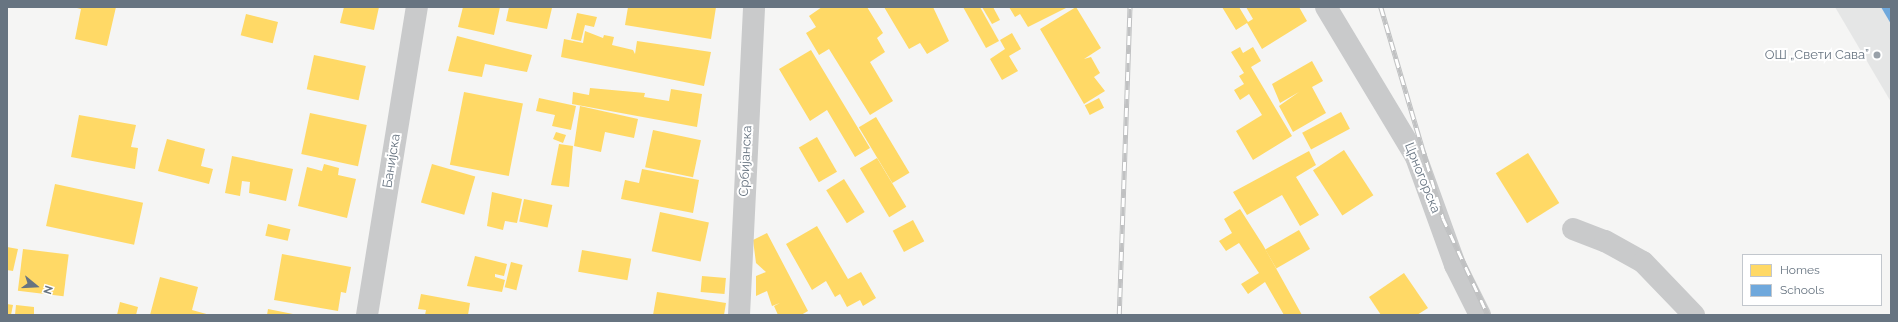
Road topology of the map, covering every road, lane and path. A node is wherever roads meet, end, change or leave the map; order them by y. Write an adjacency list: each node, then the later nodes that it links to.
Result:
1 (417, 7): 5 (street, Банијска)
2 (754, 7): 6 (street, Србијанска)
3 (1326, 7): 7 (street, Црногорска)
4 (1573, 229): 8 (street)
5 (367, 315)
6 (739, 315)
7 (1480, 315)
8 (1694, 315)

